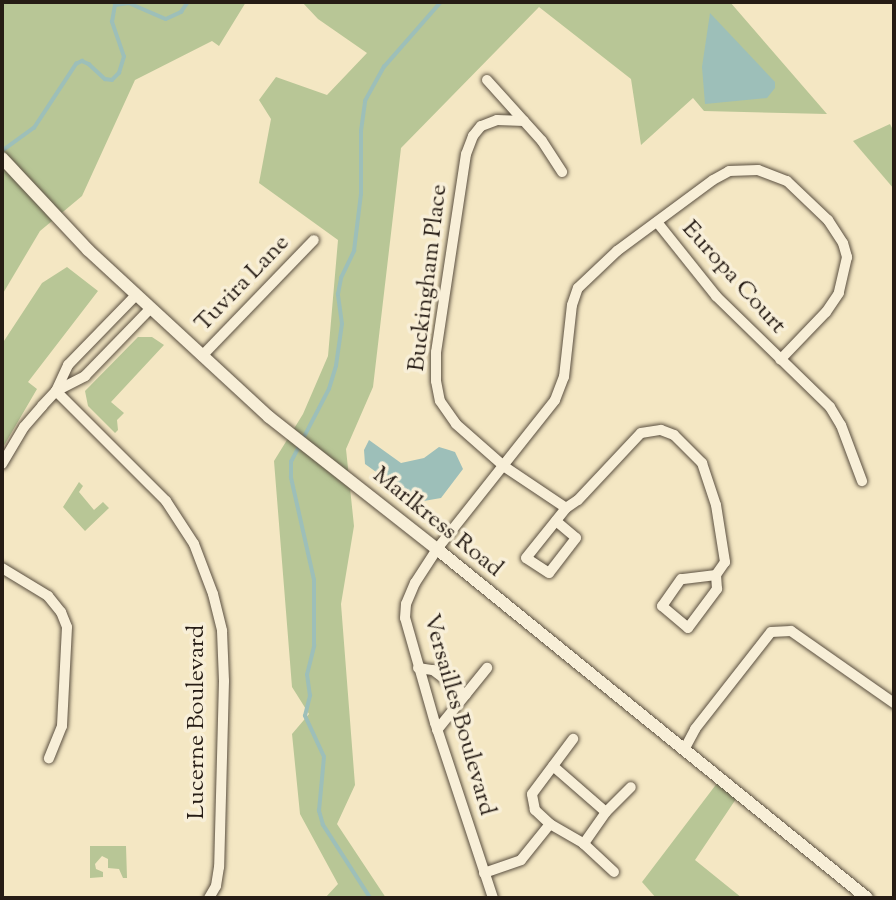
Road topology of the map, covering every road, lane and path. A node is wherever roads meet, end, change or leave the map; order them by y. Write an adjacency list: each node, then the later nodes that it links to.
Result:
1 (487, 80): 2 (street)
2 (524, 121): 4 (street); 13 (street, Buckingham Place)
3 (2, 158): 7 (street, Marlkress Road)
4 (562, 172)
5 (657, 222): 10 (street, Europa Court); 10 (street, Europa Court); 13 (street, Europa Court)
6 (314, 240): 9 (street, Tuvira Lane)
7 (136, 295): 8 (street, Marlkress Road); 11 (street)
8 (150, 309): 9 (street, Marlkress Road); 11 (street)
9 (202, 356): 17 (street, Marlkress Road)
10 (780, 360): 14 (street, Europa Court)
11 (56, 391): 12 (street); 35 (street, Lucerne Boulevard)
12 (2, 464)
13 (505, 467): 15 (street, Buckingham Place); 17 (street, Versailles Boulevard)
14 (862, 481)
15 (566, 508): 16 (street); 19 (street)
16 (556, 521): 16 (street)
17 (437, 549): 20 (street, Versailles Boulevard); 26 (street, Marlkress Road)
18 (2, 568): 27 (street)
19 (716, 575): 19 (street)
20 (418, 667): 22 (street); 24 (street, Versailles Boulevard)
21 (487, 668): 22 (street)
22 (466, 695): 24 (street)
23 (894, 703): 26 (street)
24 (437, 730): 34 (street, Versailles Boulevard)
25 (573, 739): 28 (street)
26 (684, 750): 37 (street, Marlkress Road)
27 (50, 759)
28 (553, 766): 30 (street); 31 (street)
29 (631, 787): 30 (street)
30 (606, 812): 32 (street)
31 (550, 824): 32 (street); 34 (street)
32 (584, 844): 33 (street)
33 (614, 872)
34 (484, 873): 36 (street, Versailles Boulevard)
35 (209, 898)
36 (493, 898)
37 (867, 898)

